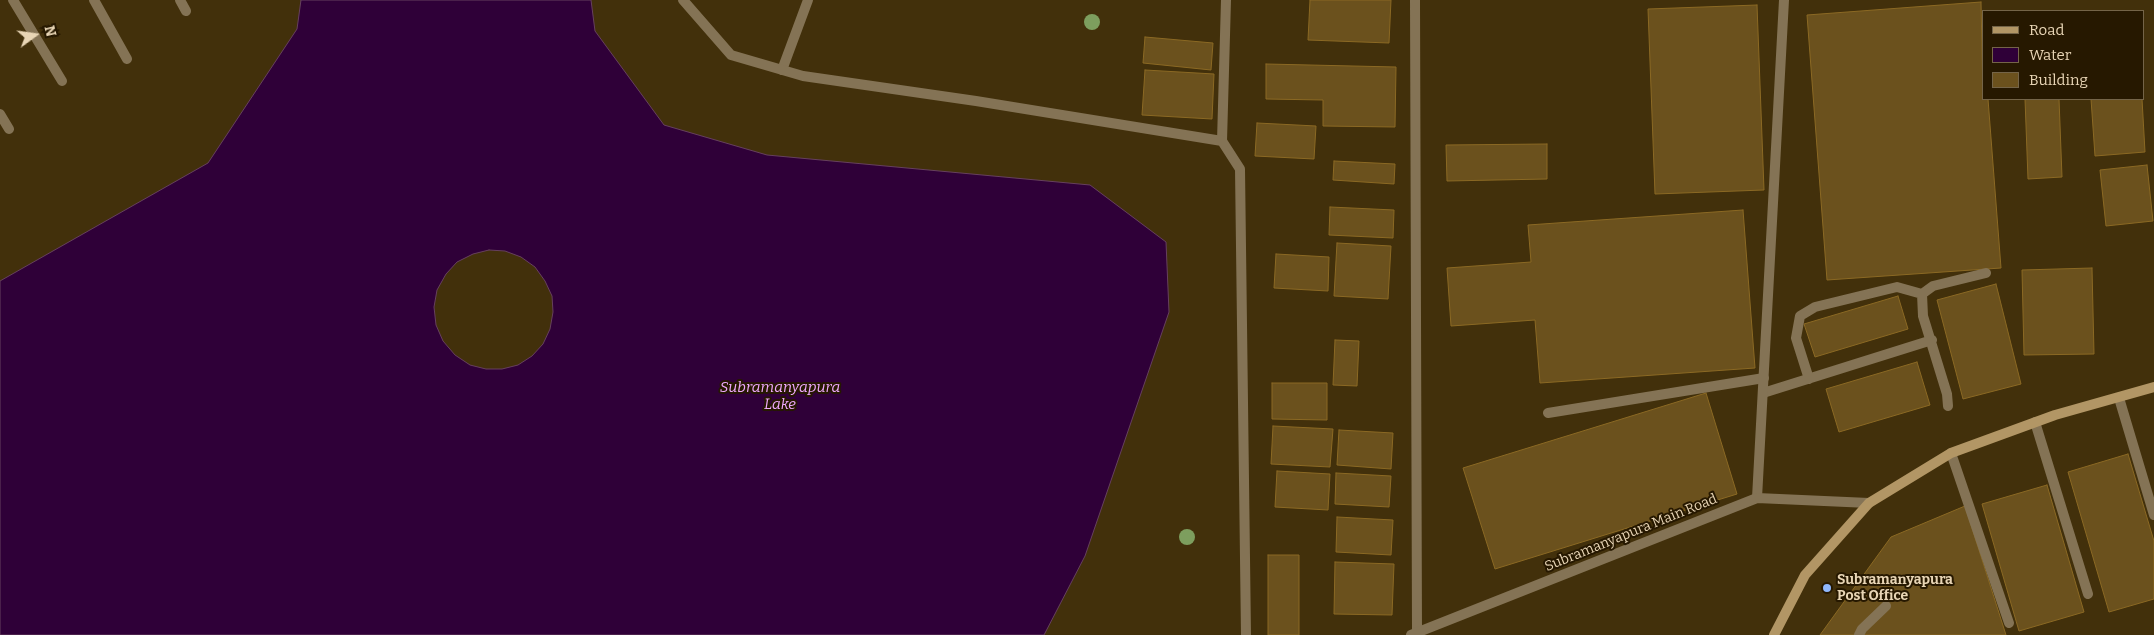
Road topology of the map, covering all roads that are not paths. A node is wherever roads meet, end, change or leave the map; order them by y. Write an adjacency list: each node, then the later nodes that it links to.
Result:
1 (13, 0): 12 (street)
2 (94, 0): 10 (street)
3 (180, 0): 9 (street)
4 (683, 0): 11 (street)
5 (808, 0): 11 (street)
6 (1226, 0): 15 (street)
7 (1415, 0): 34 (street)
8 (1784, 0): 19 (street)
9 (186, 11)
10 (127, 59)
11 (782, 70): 15 (street)
12 (62, 81)
13 (0, 114): 14 (street)
14 (9, 129)
15 (1222, 142): 35 (street)
16 (1986, 273): 17 (street)
17 (1922, 294): 18 (street); 20 (street)
18 (1932, 340): 20 (street); 24 (street)
19 (1764, 378): 22 (street); 25 (street)
20 (1809, 379): 22 (street)
21 (2154, 387): 23 (main road)
22 (1763, 393): 28 (street)
23 (2119, 398): 26 (main road); 30 (street)
24 (1948, 406)
25 (1548, 413)
26 (2035, 422): 27 (main road); 31 (street)
27 (1951, 453): 29 (main road); 33 (street)
28 (1757, 498): 29 (street, Subramanyapura Main Road); 34 (street, Subramanyapura Main Road)
29 (1869, 503): 36 (main road)
30 (2154, 515)
31 (2088, 594)
32 (1886, 606): 37 (street)
33 (2009, 622)
34 (1414, 634)
35 (1246, 635)
36 (1774, 635)
37 (1859, 635)

